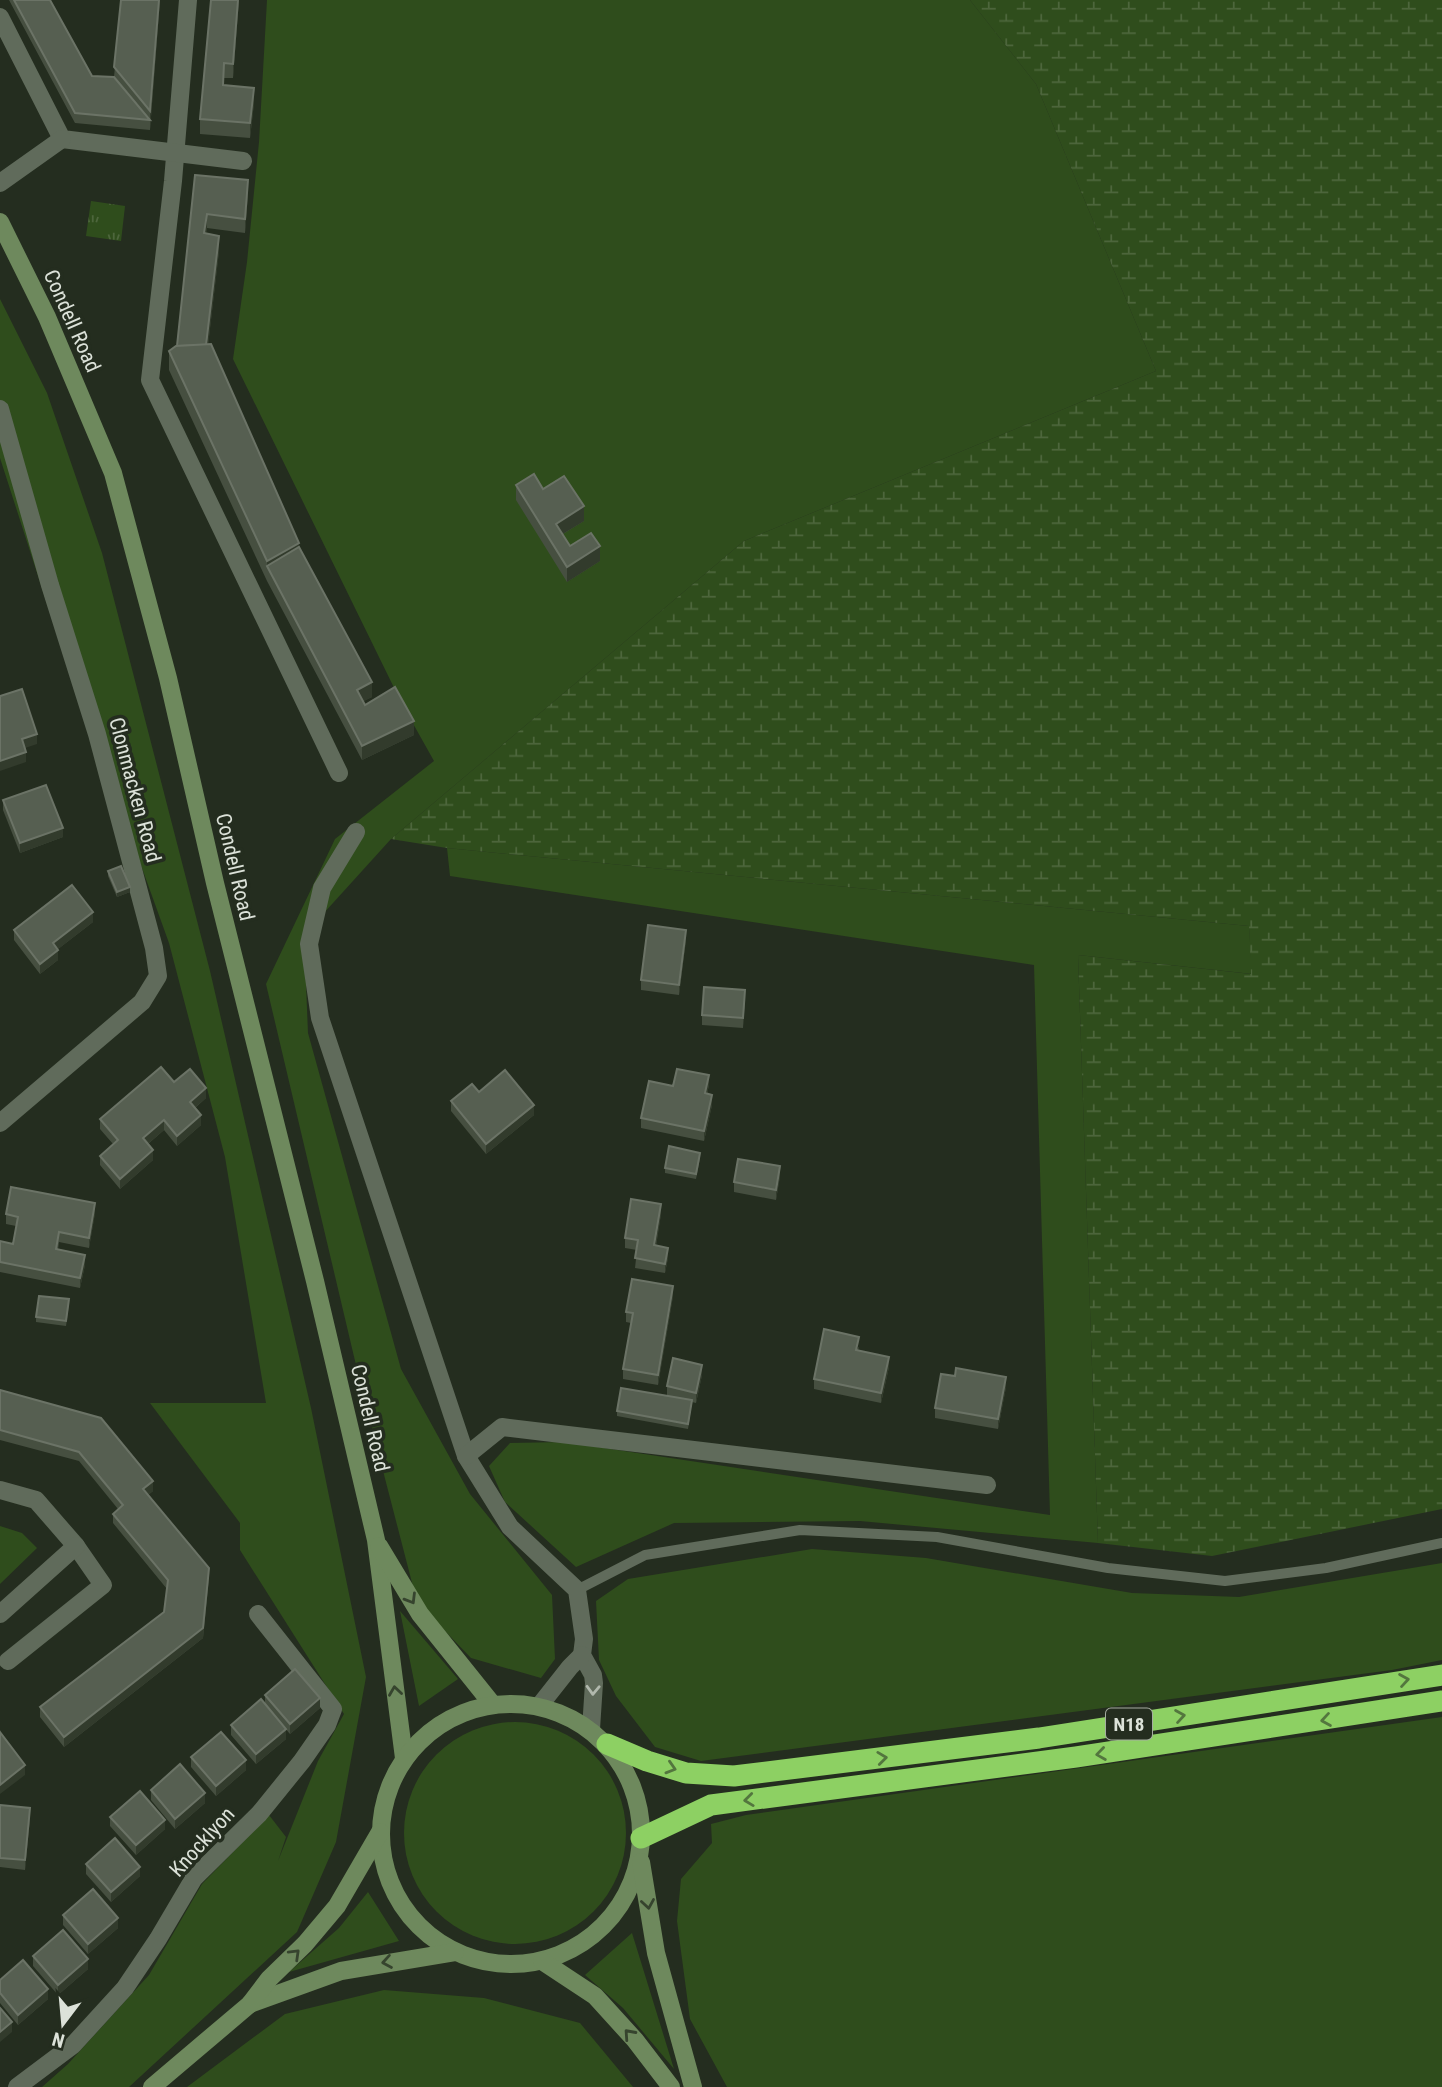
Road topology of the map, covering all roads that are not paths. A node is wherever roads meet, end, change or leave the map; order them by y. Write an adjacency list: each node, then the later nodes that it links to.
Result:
1 (188, 0): 4 (street)
2 (0, 17): 3 (street)
3 (62, 139): 4 (street); 6 (street)
4 (175, 154): 5 (street); 9 (street)
5 (243, 161)
6 (0, 183)
7 (0, 222): 15 (main road, Condell Road)
8 (0, 409): 11 (street, Clonmacken Road)
9 (339, 773)
10 (356, 832): 12 (street)
11 (0, 1123)
12 (466, 1456): 13 (street); 18 (street)
13 (987, 1485)
14 (0, 1490): 17 (street)
15 (376, 1540): 25 (main road, one-way to 25); 29 (main road, one-way to 15)
16 (1442, 1543): 18 (lane)
17 (76, 1546): 19 (street); 22 (street)
18 (577, 1590): 21 (street)
19 (0, 1614)
20 (258, 1614): 35 (street, Knocklyon)
21 (582, 1655): 26 (street); 27 (street, one-way to 27)
22 (8, 1661)
23 (1442, 1675): 28 (highway, N18, one-way to 23)
24 (1442, 1701): 31 (highway, N18, one-way to 31)
25 (493, 1705): 26 (main road); 29 (main road)
26 (540, 1706): 27 (main road)
27 (592, 1728): 28 (main road)
28 (607, 1744): 31 (main road)
29 (404, 1758): 30 (main road)
30 (380, 1832): 32 (main road); 34 (main road, one-way to 30)
31 (641, 1847): 33 (main road); 38 (main road, one-way to 38)
32 (455, 1952): 33 (main road); 34 (main road, one-way to 34)
33 (542, 1961): 37 (main road, one-way to 33)
34 (250, 2004): 36 (main road)
35 (17, 2087)
36 (152, 2087)
37 (671, 2087)
38 (693, 2087)

